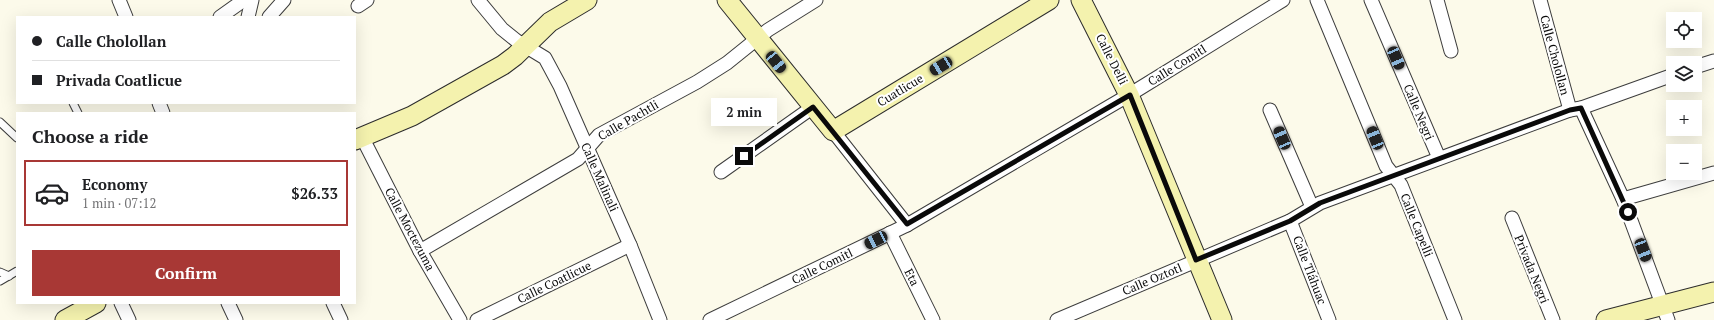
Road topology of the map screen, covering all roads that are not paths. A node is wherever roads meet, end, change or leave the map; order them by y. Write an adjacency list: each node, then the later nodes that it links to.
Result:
1 (119, 0): 16 (street)
2 (244, 0): 17 (street)
3 (252, 0): 18 (street)
4 (284, 0): 19 (street)
5 (478, 0): 21 (street, Calle Malinali)
6 (587, 0): 21 (street)
7 (727, 0): 20 (street)
8 (816, 0): 20 (street, Calle Pachtli)
9 (1049, 0): 31 (street, Cuatlicue)
10 (1081, 0): 26 (street, Calle Delli)
11 (1283, 0): 26 (street, Calle Comitl)
12 (1317, 0): 38 (street, Calle Capelli)
13 (1371, 0): 35 (street, Calle Negri)
14 (1437, 0): 22 (street)
15 (1540, 0): 28 (street, Calle Cholollan)
16 (126, 16)
17 (221, 16)
18 (248, 16)
19 (270, 16)
20 (757, 39): 27 (street); 34 (street, Calle Pachtli)
21 (526, 46): 33 (street); 34 (street, Calle Malinali)
22 (1451, 51)
23 (1714, 61): 24 (street)
24 (1702, 65)
25 (1666, 77): 28 (street, Calle Oztotl)
26 (1130, 95): 43 (street, Calle Comitl); 47 (street, Calle Delli)
27 (813, 107): 31 (street); 36 (street)
28 (1575, 109): 35 (street, Calle Oztotl); 39 (street, Calle Cholollan)
29 (1270, 110): 40 (street)
30 (0, 122): 32 (lane)
31 (833, 131): 43 (street)
32 (16, 137)
33 (358, 138): 46 (street, Calle Moctezuma)
34 (587, 148): 45 (street, Calle Malinali); 46 (street, Calle Pachtli)
35 (1439, 158): 38 (street, Calle Oztotl)
36 (721, 172)
37 (1714, 174): 39 (street)
38 (1393, 176): 40 (street, Calle Oztotl); 70 (street, Calle Capelli)
39 (1623, 198): 57 (street, Calle Cholollan)
40 (1312, 207): 42 (street, Calle Oztotl)
41 (1512, 218): 71 (street, Privada Negri)
42 (1290, 221): 47 (street, Calle Oztotl); 69 (street, Calle Tláhuac)
43 (907, 224): 44 (street, Calle Comitl)
44 (890, 234): 65 (street, Calle Comitl); 66 (street, Eta)
45 (630, 245): 63 (street, Calle Coatlicue); 64 (street, Calle Malinali)
46 (420, 250): 62 (street, Calle Moctezuma)
47 (1196, 260): 67 (street, Calle Oztotl); 68 (street, Calle Delli)
48 (0, 272): 50 (lane)
49 (16, 272): 50 (lane)
50 (9, 276): 51 (lane)
51 (0, 281)
52 (1714, 292): 57 (street)
53 (94, 304): 58 (street)
54 (121, 304): 59 (street)
55 (228, 304): 60 (street)
56 (333, 304): 61 (street)
57 (1666, 313): 72 (street)
58 (65, 320)
59 (129, 320)
60 (236, 320)
61 (341, 320)
62 (460, 320)
63 (477, 320)
64 (660, 320)
65 (710, 320)
66 (933, 320)
67 (1057, 320)
68 (1222, 320)
69 (1329, 320)
70 (1455, 320)
71 (1553, 320)
72 (1606, 320)

